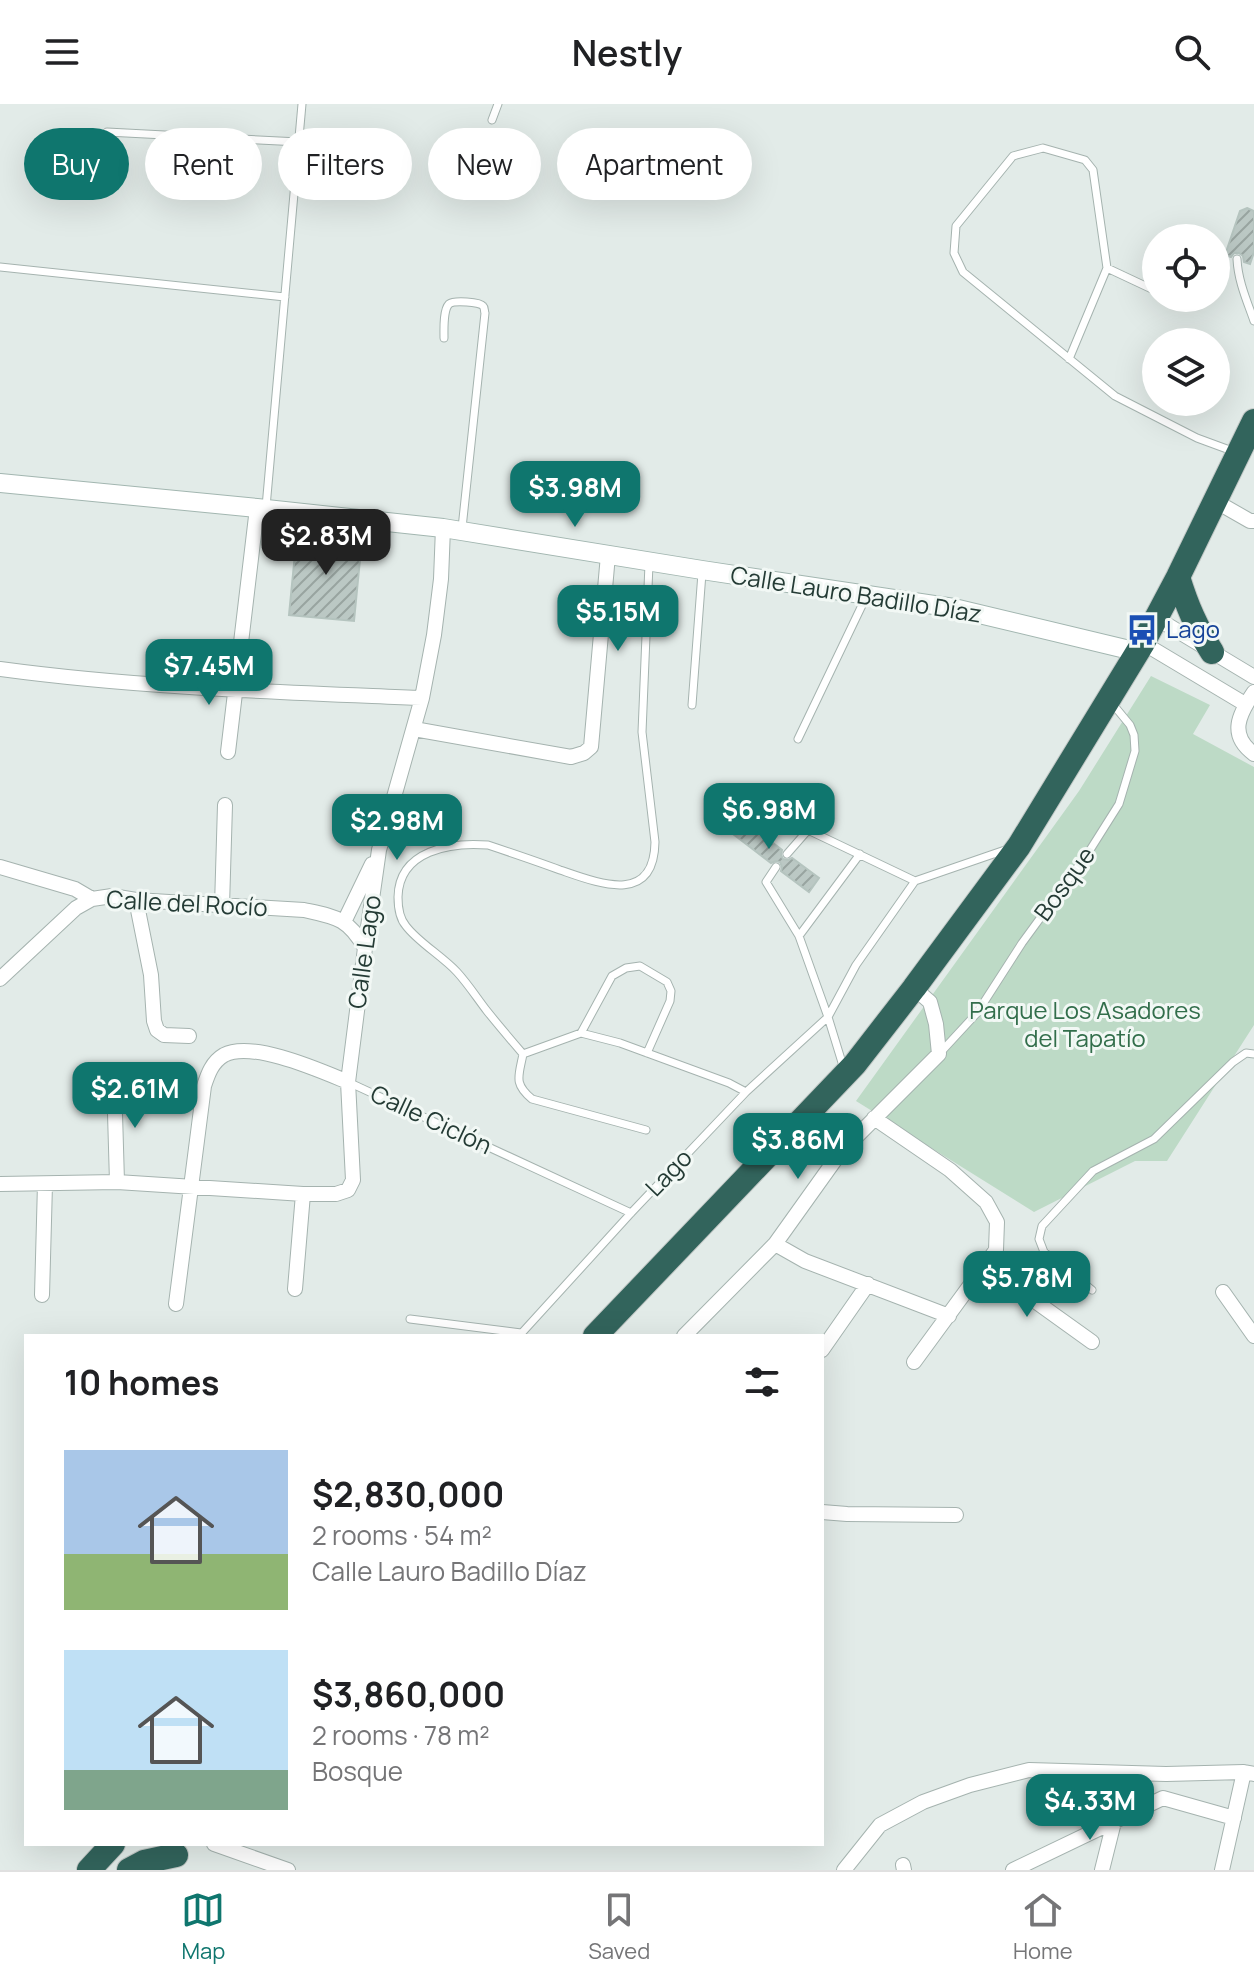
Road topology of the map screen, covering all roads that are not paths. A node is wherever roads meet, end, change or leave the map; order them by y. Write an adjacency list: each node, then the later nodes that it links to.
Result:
1 (302, 104): 4 (lane)
2 (498, 104): 3 (lane)
3 (492, 120)
4 (300, 128)
5 (129, 133): 6 (lane)
6 (278, 141)
7 (294, 200): 12 (lane)
8 (1237, 259): 13 (lane)
9 (0, 267): 12 (lane)
10 (1107, 268): 11 (lane); 15 (lane); 15 (lane)
11 (1142, 284)
12 (285, 297): 20 (lane)
13 (1254, 321)
14 (444, 338): 23 (lane)
15 (1069, 359): 17 (lane)
16 (1254, 421): 17 (highway)
17 (1237, 453): 19 (highway)
18 (0, 483): 20 (street, Calle Lauro Badillo Díaz)
19 (1215, 501): 21 (street); 27 (highway)
20 (261, 508): 22 (street, Calle Lauro Badillo Díaz); 34 (street)
21 (1254, 521)
22 (443, 528): 23 (street, Calle Lauro Badillo Díaz); 35 (street, Calle Lago)
23 (462, 531): 24 (street, Calle Lauro Badillo Díaz)
24 (608, 555): 25 (street, Calle Lauro Badillo Díaz); 39 (street)
25 (649, 561): 26 (street, Calle Lauro Badillo Díaz); 63 (lane)
26 (702, 570): 28 (street, Calle Lauro Badillo Díaz); 38 (lane)
27 (1178, 577): 29 (highway); 31 (highway)
28 (867, 595): 30 (street, Calle Lauro Badillo Díaz); 40 (lane)
29 (1156, 618): 30 (highway); 31 (street)
30 (1140, 648): 36 (street); 37 (highway)
31 (1212, 652): 33 (street)
32 (0, 669): 34 (street)
33 (1254, 677)
34 (235, 689): 35 (street); 41 (street)
35 (422, 698): 39 (street, Calle Lago)
36 (1250, 698): 42 (street)
37 (1109, 700): 44 (highway); 64 (lane, Bosque)
38 (692, 705)
39 (414, 729): 45 (street, Calle Lago)
40 (798, 739)
41 (228, 752)
42 (1254, 754)
43 (225, 805): 53 (street)
44 (1019, 846): 50 (lane); 58 (highway)
45 (379, 850): 54 (street); 56 (street, Calle Lago)
46 (787, 854): 47 (lane)
47 (860, 854): 50 (lane); 55 (lane)
48 (0, 867): 51 (street, Calle del Rocío)
49 (776, 867): 55 (lane)
50 (915, 881): 59 (lane, Lago)
51 (92, 899): 52 (street, Calle del Rocío); 57 (street)
52 (136, 900): 53 (street, Calle del Rocío); 61 (street)
53 (222, 906): 54 (street, Calle del Rocío)
54 (344, 922): 56 (street)
55 (799, 936): 59 (lane)
56 (365, 948): 68 (street, Calle Lago)
57 (0, 979)
58 (914, 988): 64 (street); 66 (highway)
59 (828, 1017): 66 (lane); 69 (lane, Lago)
60 (581, 1033): 62 (lane); 62 (lane); 63 (lane)
61 (189, 1036)
62 (647, 1053): 69 (lane)
63 (523, 1054): 71 (lane)
64 (939, 1054): 70 (street, Bosque)
65 (1254, 1054): 82 (lane)
66 (845, 1074): 90 (highway)
67 (114, 1079): 72 (street)
68 (348, 1082): 75 (street, Calle Ciclón); 76 (street, Calle Lago); 77 (lane, Calle Ciclón)
69 (746, 1092): 77 (lane, Lago)
70 (874, 1118): 78 (street, Bosque); 79 (street)
71 (646, 1130)
72 (117, 1182): 74 (street); 75 (street)
73 (0, 1184): 74 (street)
74 (45, 1184): 84 (street)
75 (191, 1187): 76 (street); 85 (street)
76 (303, 1194): 81 (street)
77 (631, 1213): 89 (lane, Lago)
78 (775, 1244): 80 (street); 91 (street, Bosque)
79 (986, 1266): 86 (street); 93 (street)
80 (868, 1284): 86 (street); 94 (street)
81 (295, 1289)
82 (1092, 1290)
83 (1223, 1292): 92 (street)
84 (42, 1295)
85 (176, 1304)
86 (949, 1316): 95 (street)
87 (410, 1319): 88 (lane)
88 (513, 1334)
89 (521, 1334)
90 (597, 1334)
91 (686, 1334)
92 (1254, 1336)
93 (1092, 1342)
94 (824, 1347)
95 (914, 1362)
96 (824, 1512): 97 (street)
97 (956, 1515)
98 (1249, 1773): 99 (street); 101 (street)
99 (1166, 1774): 100 (street); 107 (street)
100 (1163, 1798): 101 (street); 102 (street)
101 (1234, 1818): 110 (street)
102 (1114, 1822): 108 (street); 109 (street)
103 (111, 1846): 105 (highway)
104 (220, 1846): 106 (street)
105 (89, 1870)
106 (288, 1870)
107 (844, 1870)
108 (1013, 1870)
109 (1102, 1870)
110 (1222, 1870)

